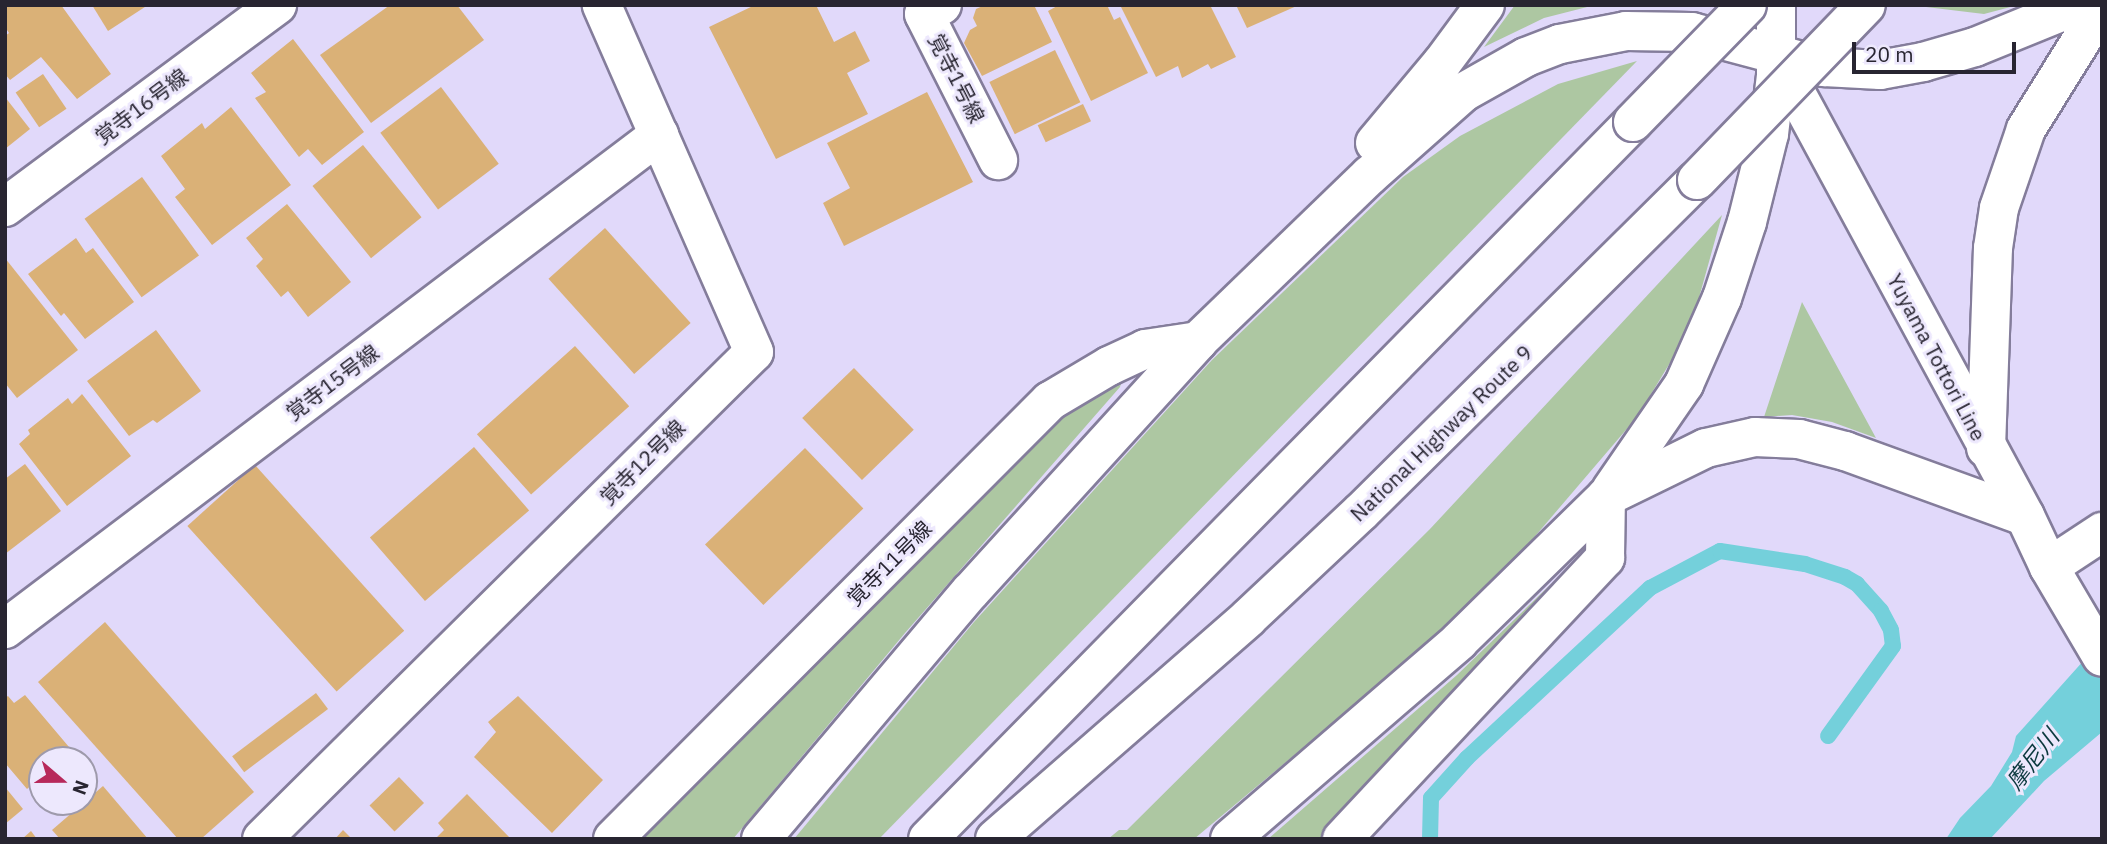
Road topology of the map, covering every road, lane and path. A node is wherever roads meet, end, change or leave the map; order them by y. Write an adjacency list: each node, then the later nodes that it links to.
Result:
1 (277, 5): 14 (main road, 覚寺16号線)
2 (602, 5): 12 (main road, 覚寺12号線)
3 (1485, 5): 15 (main road)
4 (1747, 5): 27 (main road, bridge)
5 (1753, 5): 11 (main road, Yuyama Tottori Line)
6 (1776, 5): 11 (main road)
7 (1866, 5): 28 (main road, National Highway Route 9, bridge)
8 (2078, 5): 11 (main road)
9 (2102, 7): 17 (main road)
10 (929, 8): 13 (main road, 覚寺1号線)
11 (1776, 55): 15 (main road); 17 (main road, Yuyama Tottori Line); 18 (main road)
12 (659, 135): 22 (main road, 覚寺15号線); 24 (main road, 覚寺12号線)
13 (998, 160)
14 (5, 207)
15 (1258, 281): 16 (main road)
16 (1198, 341): 25 (main road, 覚寺11号線); 26 (main road)
17 (1986, 448): 19 (main road, Yuyama Tottori Line)
18 (1606, 497): 19 (main road); 29 (main road); 30 (main road)
19 (2025, 516): 21 (main road, Yuyama Tottori Line)
20 (2102, 532): 21 (main road)
21 (2049, 567): 23 (main road, Yuyama Tottori Line)
22 (5, 629)
23 (2092, 642)
24 (262, 839)
25 (613, 839)
26 (761, 839)
27 (928, 839)
28 (995, 839)
29 (1230, 839)
30 (1342, 839)

